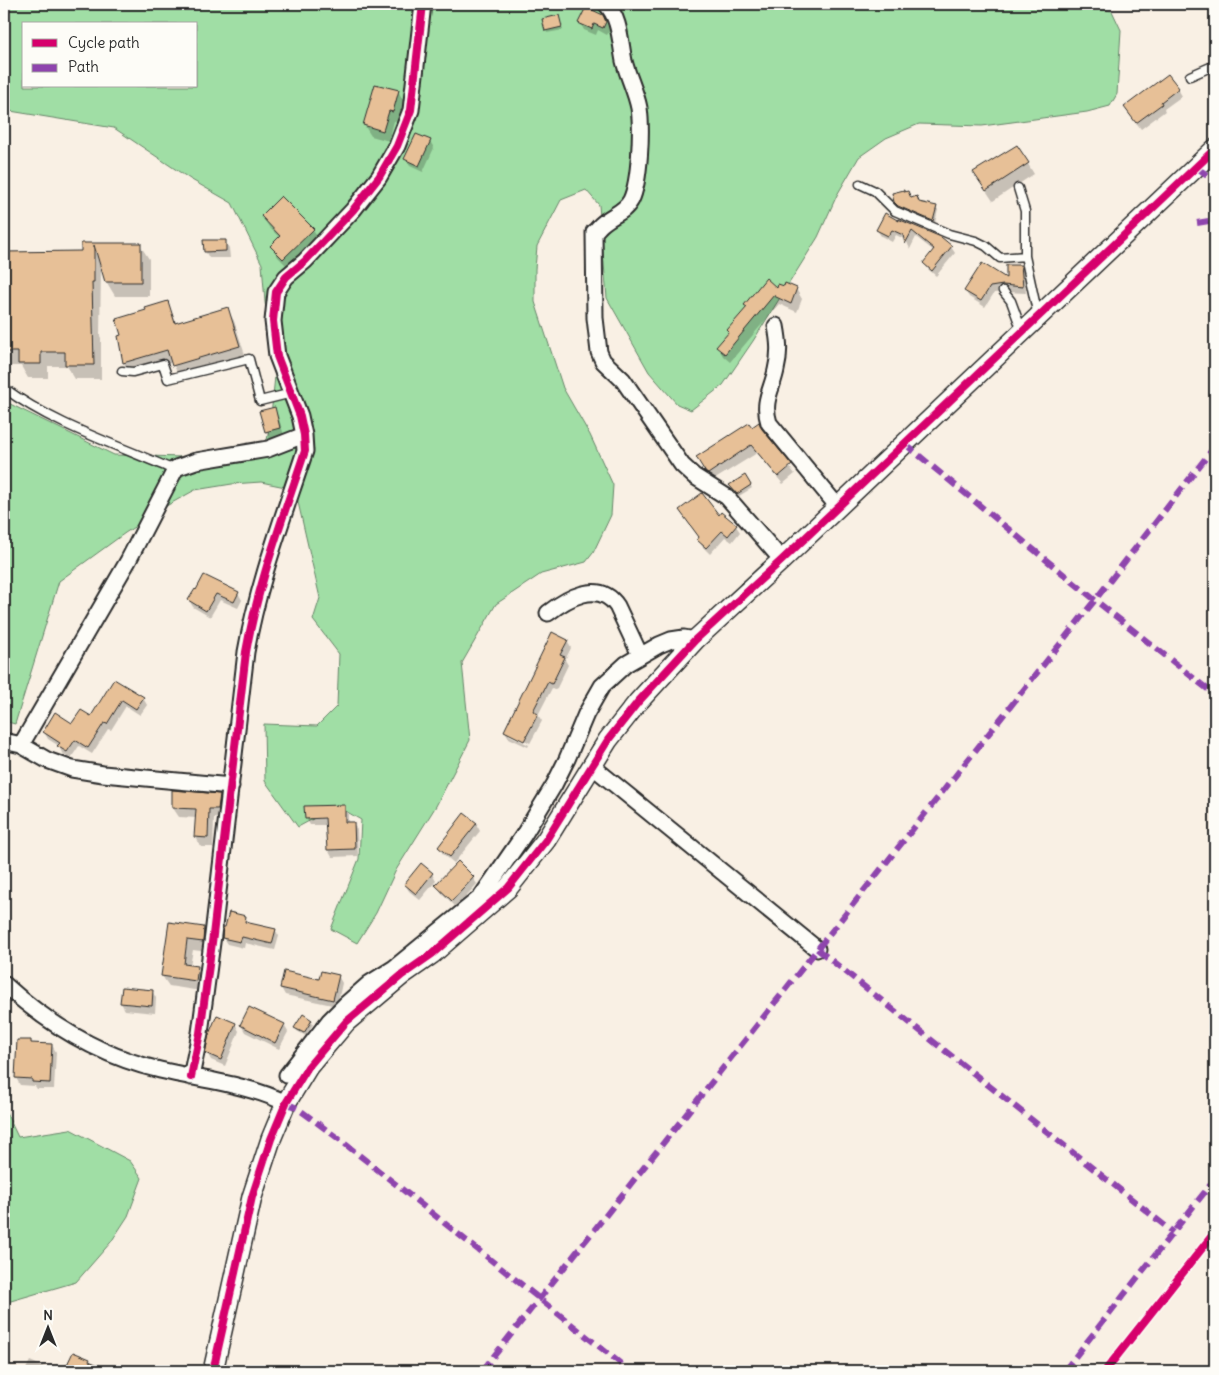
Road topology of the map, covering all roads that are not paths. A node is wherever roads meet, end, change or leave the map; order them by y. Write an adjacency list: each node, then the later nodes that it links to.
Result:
1 (423, 4): 15 (street)
2 (606, 4): 19 (street)
3 (1215, 65): 4 (lane)
4 (1190, 76)
5 (1215, 149): 10 (street)
6 (860, 184): 8 (lane)
7 (1018, 188): 8 (lane)
8 (1025, 256): 10 (lane)
9 (1003, 290): 12 (lane)
10 (1038, 317): 12 (street)
11 (776, 326): 18 (street)
12 (1022, 331): 18 (street)
13 (122, 371): 15 (lane)
14 (4, 388): 17 (lane)
15 (292, 393): 16 (street)
16 (304, 434): 17 (street); 26 (street)
17 (176, 468): 24 (street)
18 (838, 507): 19 (street)
19 (782, 560): 21 (street)
20 (548, 614): 22 (street)
21 (695, 640): 22 (street); 25 (street)
22 (640, 655): 29 (street)
23 (4, 741): 24 (street)
24 (21, 746): 26 (street)
25 (592, 766): 27 (street); 31 (street)
26 (231, 786): 30 (street)
27 (817, 949)
28 (4, 984): 30 (street)
29 (287, 1075)
30 (191, 1077): 31 (street)
31 (286, 1103): 32 (street)
32 (213, 1371)

